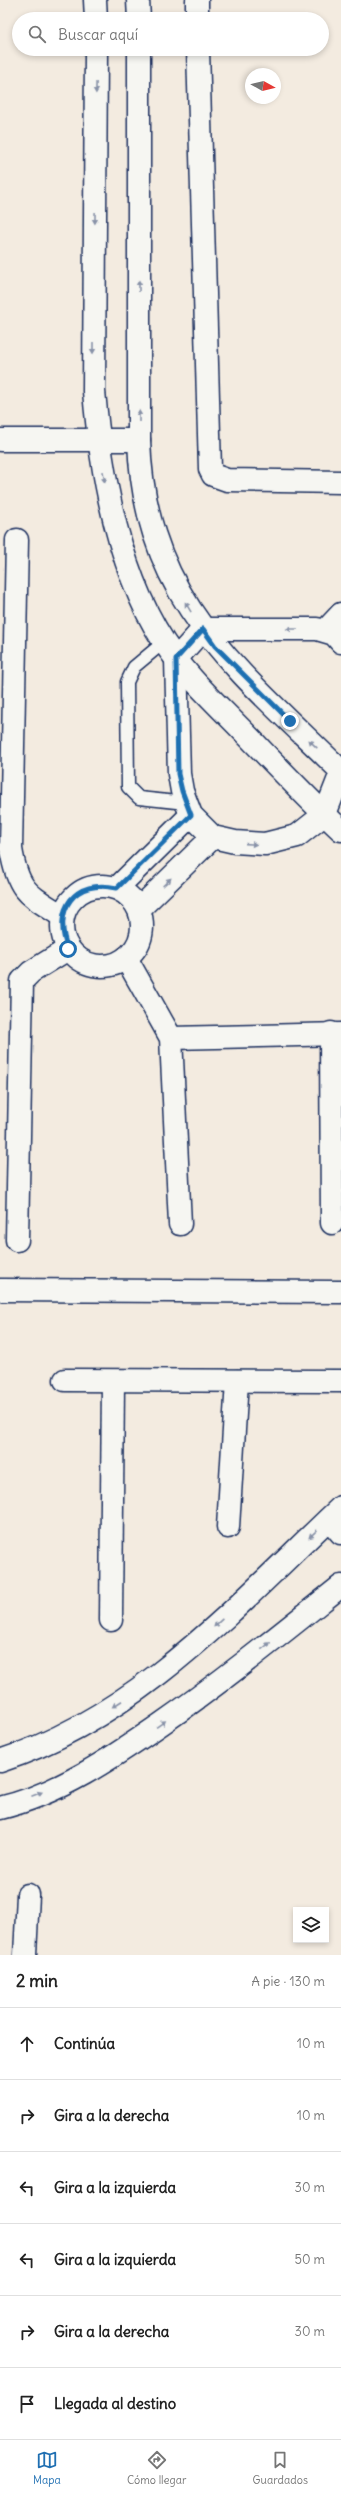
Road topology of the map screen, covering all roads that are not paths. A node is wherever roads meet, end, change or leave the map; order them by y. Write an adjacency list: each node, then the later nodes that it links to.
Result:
1 (95, 0): 4 (street)
2 (138, 0): 5 (street)
3 (197, 0): 6 (street)
4 (96, 12)
5 (139, 12)
6 (197, 12)
7 (96, 56): 12 (street, one-way to 12)
8 (139, 56): 11 (street, one-way to 8)
9 (198, 56): 13 (street)
10 (0, 440): 12 (street)
11 (139, 440): 12 (street); 16 (street, one-way to 11)
12 (98, 441): 18 (street, one-way to 18)
13 (341, 482)
14 (17, 540): 26 (street)
15 (341, 614): 17 (street)
16 (203, 629): 17 (street, one-way to 16); 18 (street); 19 (street, one-way to 16)
17 (333, 636)
18 (170, 651): 20 (street); 20 (lane); 21 (street)
19 (341, 772): 21 (street)
20 (189, 809): 23 (street); 24 (street)
21 (325, 814): 22 (street); 23 (street, one-way to 21)
22 (341, 830)
23 (213, 837): 25 (street, one-way to 23)
24 (117, 888): 25 (street); 26 (street)
25 (139, 909): 28 (street)
26 (62, 916): 27 (street)
27 (68, 949): 28 (street); 33 (street)
28 (126, 958): 30 (street)
29 (336, 1034): 30 (street); 31 (street)
30 (171, 1038): 32 (street)
31 (332, 1223)
32 (180, 1224)
33 (17, 1240)
34 (0, 1290): 35 (street)
35 (341, 1292)
36 (65, 1380): 37 (street)
37 (113, 1381): 38 (street); 43 (street)
38 (237, 1381): 39 (street); 41 (street)
39 (341, 1381)
40 (337, 1519): 44 (street, one-way to 44)
41 (228, 1527)
42 (341, 1586): 45 (street, one-way to 42)
43 (111, 1620)
44 (0, 1761)
45 (0, 1808)
46 (28, 1895): 47 (street)
47 (25, 1955)

